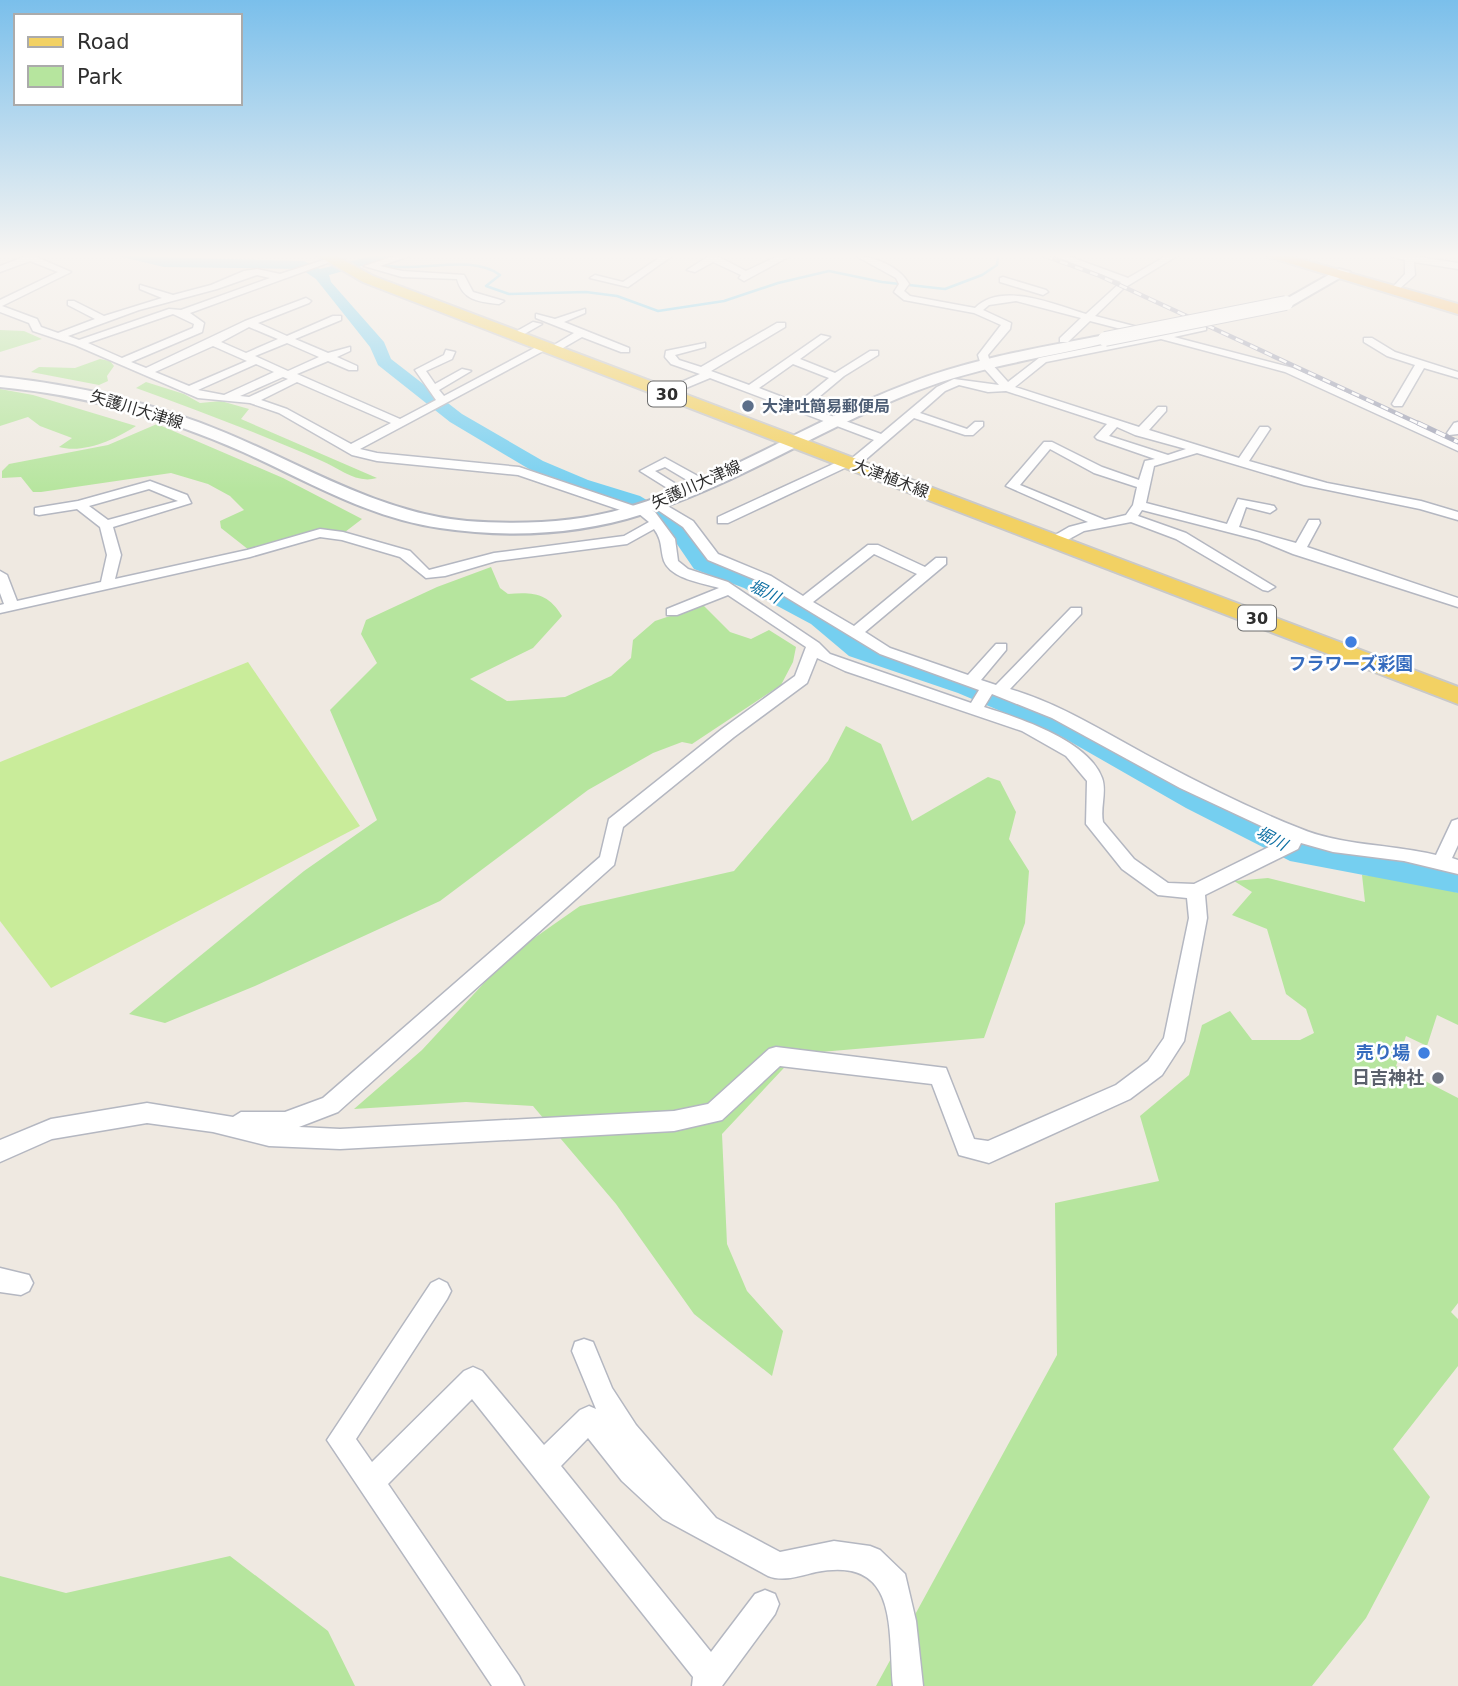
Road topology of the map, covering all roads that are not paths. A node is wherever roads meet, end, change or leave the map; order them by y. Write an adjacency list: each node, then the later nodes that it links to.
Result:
1 (53, 335): 18 (street)
2 (62, 335): 18 (street)
3 (100, 335): 25 (street)
4 (187, 335): 35 (street)
5 (206, 335): 24 (street)
6 (228, 335): 24 (street)
7 (277, 335): 21 (street)
8 (297, 335): 21 (street)
9 (515, 335): 28 (main road, 大津植木線 / 30)
10 (577, 335): 28 (street)
11 (589, 335): 29 (street)
12 (766, 335): 41 (street)
13 (1000, 335): 36 (street)
14 (1069, 335): 22 (street)
15 (1127, 335): 36 (main road, 矢護川大津線, bridge)
16 (1154, 335): 19 (street)
17 (1166, 335): 19 (street)
18 (58, 336): 25 (street)
19 (1159, 336): 46 (street); 66 (street)
20 (825, 337): 34 (street)
21 (287, 339): 32 (street); 33 (street)
22 (1064, 340)
23 (1368, 340): 37 (street)
24 (216, 341): 33 (street); 39 (street)
25 (79, 342): 35 (street)
26 (701, 345): 41 (street)
27 (346, 349): 32 (street)
28 (548, 349): 50 (main road, 大津植木線 / 30); 53 (street)
29 (625, 350)
30 (450, 352): 48 (street)
31 (874, 353): 44 (street)
32 (328, 357): 38 (street); 43 (street)
33 (250, 359): 43 (street); 49 (street)
34 (792, 360): 44 (street); 47 (street)
35 (122, 361): 39 (street)
36 (985, 363): 46 (street); 58 (main road, 矢護川大津線)
37 (1421, 364): 42 (street); 54 (street)
38 (353, 368)
39 (148, 371): 49 (street)
40 (466, 371): 48 (street)
41 (706, 372): 47 (street); 50 (street)
42 (1458, 375)
43 (288, 376): 51 (street); 52 (street); 59 (street)
44 (836, 377): 55 (street)
45 (0, 382): 77 (main road, 矢護川大津線)
46 (1007, 387): 57 (street); 60 (street)
47 (752, 388): 55 (street)
48 (433, 389): 53 (street)
49 (190, 390): 51 (street)
50 (665, 393): 65 (main road, 大津植木線 / 30)
51 (228, 397): 52 (street)
52 (250, 400): 68 (street)
53 (442, 400): 59 (street)
54 (1398, 404)
55 (798, 409): 58 (street)
56 (1162, 409): 63 (street)
57 (912, 414): 61 (street); 64 (street)
58 (832, 421): 64 (street); 65 (main road, 矢護川大津線)
59 (400, 423): 68 (street)
60 (1113, 424): 63 (street); 69 (street)
61 (979, 425)
62 (1264, 429): 70 (street)
63 (1139, 432): 67 (street)
64 (883, 439): 71 (street)
65 (790, 441): 71 (main road, 大津植木線 / 30); 72 (main road, 矢護川大津線)
66 (1458, 447)
67 (1195, 448): 69 (street); 70 (street)
68 (351, 449): 77 (street)
69 (1168, 459): 73 (street)
70 (1243, 461): 79 (street)
71 (850, 463): 83 (street); 90 (main road, 大津植木線 / 30)
72 (701, 483): 74 (main road, 矢護川大津線); 74 (street)
73 (1143, 485): 76 (street); 86 (street)
74 (680, 492): 77 (main road, 矢護川大津線)
75 (79, 505): 80 (street); 87 (street); 87 (street)
76 (1139, 505): 82 (street); 89 (street)
77 (643, 508): 85 (street); 98 (street)
78 (1270, 509): 89 (street)
79 (1440, 510): 81 (street); 88 (street)
80 (39, 511)
81 (1458, 516)
82 (1131, 518): 86 (street); 96 (street)
83 (723, 520)
84 (1314, 523): 91 (street)
85 (654, 524): 95 (street); 97 (street)
86 (1103, 524): 90 (street)
87 (106, 525): 95 (street)
88 (1435, 526)
89 (1232, 528): 91 (street)
90 (1055, 541): 108 (main road, 大津植木線 / 30)
91 (1298, 551): 99 (street)
92 (941, 561): 93 (street)
93 (927, 573): 98 (street); 103 (street)
94 (0, 575): 100 (street)
95 (107, 584): 100 (street)
96 (1268, 587)
97 (730, 589): 102 (street); 104 (street)
98 (804, 602): 103 (street)
99 (1458, 603)
100 (6, 608)
101 (1076, 611): 107 (street)
102 (672, 612)
103 (855, 633): 106 (street)
104 (814, 646): 109 (street); 114 (street)
105 (1001, 647): 106 (street)
106 (971, 682): 107 (street)
107 (993, 689): 109 (street); 111 (street)
108 (1458, 696)
109 (974, 710): 113 (street)
110 (1458, 826): 112 (street)
111 (1297, 835): 112 (street); 113 (street)
112 (1449, 865)
113 (1196, 891): 114 (street)
114 (213, 1122): 115 (street)
115 (0, 1151)
116 (439, 1292): 119 (street)
117 (584, 1351): 120 (street)
118 (543, 1465): 119 (street); 120 (street); 122 (street)
119 (371, 1482): 123 (street)
120 (718, 1535): 124 (street)
121 (765, 1604): 122 (street)
122 (708, 1681)
123 (509, 1686)
124 (908, 1686)

